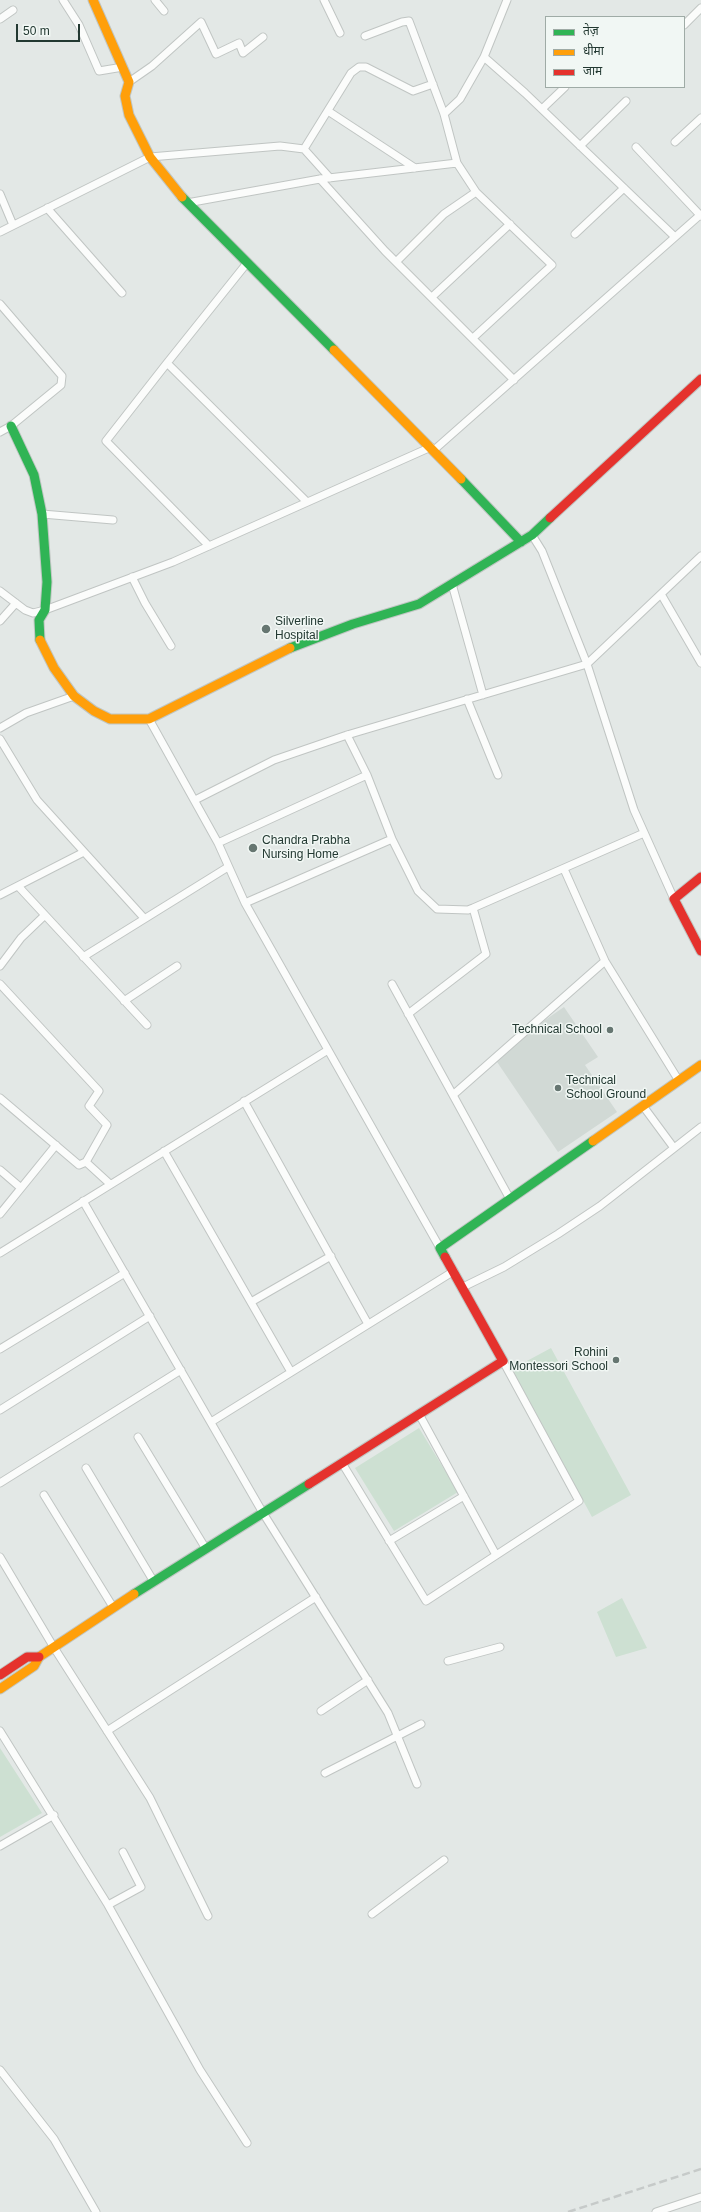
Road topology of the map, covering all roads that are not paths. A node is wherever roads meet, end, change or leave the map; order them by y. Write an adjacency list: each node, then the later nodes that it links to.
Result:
1 (63, 0): 15 (street)
2 (93, 0): 15 (street)
3 (155, 0): 8 (street)
4 (324, 0): 11 (street)
5 (507, 0): 14 (street)
6 (701, 8): 10 (street)
7 (13, 10): 9 (street)
8 (164, 11)
9 (0, 19)
10 (685, 24)
11 (340, 33)
12 (365, 36): 17 (street)
13 (263, 37): 16 (street)
14 (484, 57): 20 (street); 22 (street)
15 (123, 67): 16 (street)
16 (130, 82): 28 (street)
17 (433, 84): 21 (street); 22 (street)
18 (564, 88): 20 (street)
19 (626, 102): 25 (street)
20 (542, 109): 25 (street)
21 (328, 111): 27 (street); 30 (street)
22 (444, 114): 29 (street)
23 (701, 118): 24 (street)
24 (674, 142)
25 (580, 146): 33 (street)
26 (636, 147): 38 (street)
27 (304, 149): 28 (street); 31 (street)
28 (150, 157): 36 (street); 37 (street)
29 (457, 164): 30 (street); 34 (street)
30 (415, 168): 31 (street)
31 (330, 178): 32 (street)
32 (320, 179): 36 (street); 44 (street)
33 (624, 188): 42 (street); 43 (street)
34 (476, 192): 39 (street); 44 (street)
35 (0, 194): 40 (street)
36 (187, 203): 45 (street)
37 (48, 208): 40 (street); 46 (street)
38 (701, 216): 43 (street)
39 (510, 224): 47 (street); 49 (street)
40 (14, 225): 41 (street)
41 (0, 232)
42 (575, 234)
43 (675, 237): 52 (street)
44 (397, 261): 47 (street)
45 (247, 263): 50 (street); 55 (street)
46 (122, 293)
47 (432, 297): 49 (street)
48 (0, 304): 53 (street)
49 (473, 338): 52 (street)
50 (167, 363): 56 (street); 61 (street)
51 (701, 379): 59 (street)
52 (514, 380): 55 (street)
53 (11, 426): 54 (street); 57 (street)
54 (0, 432)
55 (433, 448): 56 (street); 60 (street)
56 (307, 502): 61 (street)
57 (42, 514): 58 (street); 68 (street)
58 (113, 520)
59 (532, 535): 60 (street); 72 (street)
60 (521, 542): 64 (street)
61 (209, 546): 63 (street)
62 (701, 556): 66 (street)
63 (132, 577): 68 (street); 70 (street)
64 (452, 584): 73 (street); 76 (street)
65 (0, 591): 67 (street)
66 (662, 594): 71 (street); 72 (street)
67 (16, 603): 68 (street); 69 (street)
68 (45, 610): 74 (street)
69 (0, 621)
70 (171, 646)
71 (701, 663)
72 (587, 664): 73 (street); 83 (street)
73 (482, 695): 75 (street)
74 (74, 696): 76 (street); 77 (street)
75 (467, 699): 78 (street); 81 (street)
76 (148, 719): 82 (street)
77 (0, 728)
78 (347, 735): 80 (street); 82 (street)
79 (0, 740): 86 (street)
80 (367, 775): 84 (street); 85 (street)
81 (498, 776)
82 (195, 800): 85 (street)
83 (644, 833): 88 (street); 92 (street)
84 (392, 839): 93 (street); 94 (street)
85 (218, 843): 87 (street)
86 (84, 852): 90 (street); 96 (street)
87 (228, 867): 93 (street); 96 (street)
88 (564, 869): 94 (street); 99 (street)
89 (701, 877): 92 (street)
90 (18, 886): 91 (street); 95 (street)
91 (0, 895)
92 (674, 899): 97 (street)
93 (245, 902): 107 (street)
94 (474, 908): 105 (street)
95 (45, 916): 98 (street); 100 (street)
96 (144, 918): 98 (street)
97 (701, 951)
98 (83, 957): 104 (street)
99 (605, 961): 109 (street); 110 (street)
100 (1, 964)
101 (177, 966): 104 (street)
102 (0, 984): 118 (street)
103 (392, 984): 105 (street)
104 (124, 1001): 106 (street)
105 (408, 1014): 110 (street)
106 (147, 1025)
107 (328, 1050): 112 (street); 125 (street)
108 (701, 1065): 109 (street)
109 (679, 1081): 113 (street)
110 (453, 1094): 122 (street)
111 (0, 1098): 115 (street)
112 (244, 1101): 117 (street); 127 (street)
113 (643, 1106): 116 (street); 122 (street)
114 (701, 1128): 116 (street)
115 (56, 1145): 118 (street); 121 (street)
116 (674, 1148): 130 (street)
117 (164, 1151): 120 (street); 131 (street)
118 (86, 1162): 120 (street)
119 (0, 1170): 121 (street)
120 (110, 1184): 123 (street)
121 (21, 1188): 124 (street)
122 (510, 1199): 125 (street)
123 (84, 1201): 126 (street); 129 (street)
124 (0, 1214)
125 (440, 1248): 128 (street)
126 (0, 1253)
127 (330, 1256): 131 (street); 133 (street)
128 (454, 1271): 130 (street); 133 (street)
129 (125, 1273): 132 (street); 134 (street)
130 (463, 1287): 135 (street)
131 (251, 1302): 137 (street)
132 (150, 1316): 136 (street); 138 (street)
133 (368, 1324): 137 (street)
134 (0, 1349)
135 (503, 1361): 139 (street); 150 (street)
136 (181, 1370): 140 (street); 144 (street)
137 (291, 1372): 140 (street)
138 (0, 1410)
139 (419, 1414): 142 (street); 146 (street)
140 (211, 1422): 147 (street)
141 (138, 1437): 149 (street)
142 (342, 1463): 147 (street); 148 (street)
143 (86, 1468): 152 (street)
144 (0, 1483)
145 (44, 1495): 154 (street)
146 (464, 1496): 148 (street); 150 (street)
147 (263, 1513): 149 (street); 153 (street)
148 (389, 1541): 150 (street)
149 (206, 1549): 152 (street)
150 (496, 1555)
151 (0, 1557): 155 (street)
152 (154, 1582): 154 (street)
153 (316, 1597): 160 (street); 165 (street)
154 (113, 1607): 155 (street)
155 (53, 1646): 157 (street); 165 (street)
156 (500, 1647): 158 (street)
157 (39, 1657): 159 (street); 161 (street)
158 (448, 1661)
159 (0, 1675)
160 (368, 1680): 162 (street); 166 (street)
161 (0, 1689)
162 (321, 1711)
163 (420, 1724): 166 (street)
164 (0, 1731): 169 (street)
165 (107, 1731): 175 (street)
166 (398, 1736): 167 (street); 168 (street)
167 (325, 1773)
168 (417, 1784)
169 (54, 1815): 170 (street); 173 (street)
170 (0, 1846)
171 (124, 1852): 173 (street)
172 (444, 1860): 174 (street)
173 (108, 1905): 177 (street)
174 (372, 1914)
175 (208, 1916)
176 (0, 2070): 179 (street)
177 (247, 2143)
178 (701, 2197): 180 (street)
179 (96, 2212)
180 (656, 2212)

